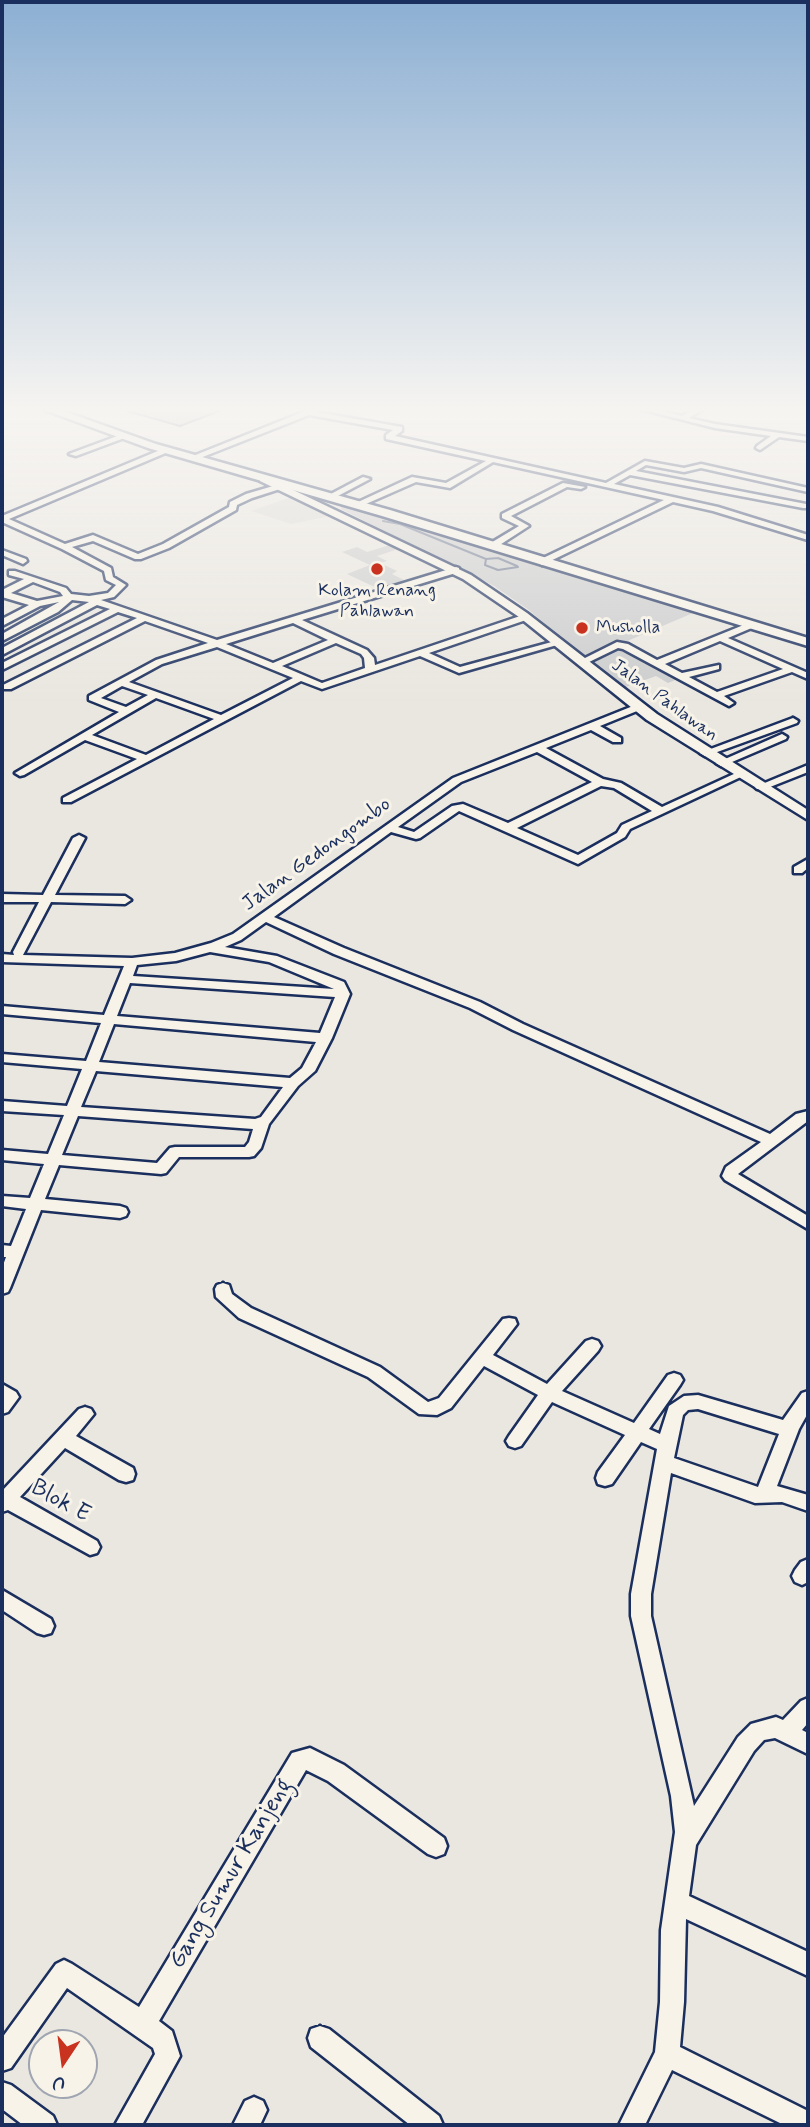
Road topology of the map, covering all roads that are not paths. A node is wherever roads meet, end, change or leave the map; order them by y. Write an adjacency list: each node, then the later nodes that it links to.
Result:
1 (28, 507): 10 (street)
2 (49, 507): 9 (street)
3 (233, 507): 13 (street)
4 (325, 507): 17 (main road, Jalan Pahlawan)
5 (366, 507): 12 (highway)
6 (521, 507): 12 (street)
7 (656, 507): 16 (street)
8 (706, 507): 11 (street)
9 (49, 512)
10 (2, 519): 13 (street)
11 (808, 538)
12 (492, 546): 16 (highway)
13 (65, 547): 21 (street)
14 (2, 552): 15 (street)
15 (23, 561)
16 (542, 562): 30 (highway)
17 (456, 570): 26 (main road, Jalan Pahlawan); 28 (street)
18 (12, 573): 19 (street)
19 (32, 579): 20 (street); 22 (street)
20 (2, 593): 24 (street)
21 (84, 597): 22 (street); 23 (street)
22 (66, 600): 24 (street); 31 (street)
23 (97, 601): 25 (street); 37 (street)
24 (37, 604): 29 (street)
25 (119, 608): 27 (street); 39 (street)
26 (526, 617): 36 (main road, Jalan Pahlawan); 38 (street)
27 (145, 618): 35 (street); 51 (street)
28 (293, 620): 33 (street); 35 (street)
29 (2, 623)
30 (751, 625): 32 (street); 34 (highway)
31 (2, 638)
32 (721, 638): 41 (street); 46 (street)
33 (336, 640): 43 (street); 45 (street)
34 (808, 642)
35 (216, 643): 43 (street); 50 (street)
36 (559, 643): 38 (street); 40 (main road, Jalan Pahlawan)
37 (2, 652): 39 (street)
38 (418, 652): 45 (street)
39 (19, 658): 42 (street)
40 (582, 662): 41 (street); 55 (main road, Jalan Pahlawan)
41 (658, 663): 47 (street)
42 (2, 667)
43 (271, 667): 49 (street)
44 (716, 667): 47 (street)
45 (370, 668): 49 (street)
46 (792, 669): 48 (street); 53 (street)
47 (683, 676): 53 (street)
48 (808, 676)
49 (300, 678): 57 (street)
50 (121, 682): 52 (street); 56 (street)
51 (7, 687)
52 (155, 695): 56 (street); 57 (street)
53 (716, 696): 54 (street)
54 (729, 703)
55 (635, 705): 59 (street, Jalan Gedongombo); 64 (main road, Jalan Pahlawan); 73 (street, Jalan Gedongombo)
56 (126, 711): 60 (street)
57 (220, 718): 65 (street)
58 (793, 721): 64 (street)
59 (592, 726): 62 (street); 63 (street, Jalan Gedongombo)
60 (84, 736): 65 (street); 68 (street)
61 (782, 737): 66 (street)
62 (617, 740)
63 (538, 748): 70 (street); 73 (street, Jalan Gedongombo)
64 (705, 753): 66 (main road, Jalan Pahlawan)
65 (145, 758): 72 (street)
66 (721, 762): 69 (main road, Jalan Pahlawan)
67 (808, 768): 71 (street)
68 (20, 773)
69 (740, 775): 71 (main road, Jalan Pahlawan); 74 (street)
70 (600, 782): 74 (street); 77 (street)
71 (761, 787): 75 (main road, Jalan Pahlawan)
72 (67, 800)
73 (415, 805): 76 (street, Jalan Gedongombo); 84 (street, Jalan Gedongombo)
74 (661, 811): 77 (street)
75 (808, 816)
76 (388, 828): 77 (street); 82 (street, Jalan Gedongombo)
77 (507, 828)
78 (79, 838): 80 (street)
79 (2, 898): 80 (street)
80 (46, 900): 81 (street); 86 (street)
81 (125, 900)
82 (264, 917): 83 (street, Jalan Gedongombo); 102 (street)
83 (237, 937): 84 (street, Jalan Gedongombo); 88 (street)
84 (207, 946): 86 (street, Jalan Gedongombo); 88 (street); 89 (street, Jalan Gedongombo)
85 (2, 951): 86 (street, Jalan Gedongombo)
86 (19, 952)
87 (2, 958): 89 (street, Jalan Gedongombo)
88 (272, 959): 91 (street)
89 (132, 962): 90 (street)
90 (126, 979): 91 (street); 93 (street)
91 (343, 993): 94 (street)
92 (2, 1010): 93 (street)
93 (110, 1018): 94 (street); 96 (street)
94 (325, 1038): 97 (street)
95 (2, 1058): 96 (street)
96 (92, 1063): 97 (street); 99 (street)
97 (293, 1083): 101 (street)
98 (2, 1106): 99 (street)
99 (72, 1112): 101 (street); 104 (street)
100 (808, 1116): 102 (street)
101 (262, 1123): 104 (street)
102 (772, 1141): 108 (street)
103 (2, 1155): 104 (street)
104 (56, 1160): 106 (street)
105 (2, 1201): 106 (street)
106 (35, 1205): 107 (street); 109 (street)
107 (120, 1212)
108 (808, 1223)
109 (9, 1252): 110 (street)
110 (2, 1288)
111 (223, 1289): 114 (street)
112 (509, 1324): 114 (street)
113 (592, 1346): 117 (street)
114 (481, 1357): 117 (street)
115 (674, 1380): 122 (street)
116 (2, 1391): 119 (street)
117 (549, 1393): 122 (street); 124 (street)
118 (808, 1398): 121 (street)
119 (2, 1407)
120 (86, 1414): 123 (street)
121 (791, 1425): 125 (street); 128 (street)
122 (636, 1433): 125 (street); 127 (street)
123 (63, 1438): 126 (street); 129 (street)
124 (515, 1441)
125 (664, 1454): 128 (street); 137 (street)
126 (126, 1474)
127 (605, 1478)
128 (765, 1494): 130 (street)
129 (4, 1502): 131 (street, Blok E)
130 (808, 1503)
131 (90, 1546)
132 (3, 1602): 133 (street)
133 (44, 1626)
134 (808, 1708): 135 (street)
135 (787, 1731): 136 (street); 137 (street)
136 (808, 1744)
137 (685, 1841): 139 (street)
138 (436, 1846): 141 (street, Gang Sumur Kanjeng)
139 (676, 1902): 140 (street); 143 (street)
140 (808, 1964)
141 (143, 2024): 144 (street); 148 (street)
142 (320, 2038): 149 (street)
143 (667, 2054): 146 (street); 150 (street)
144 (2, 2059)
145 (2, 2094): 147 (street)
146 (808, 2124)
147 (44, 2125)
148 (128, 2125)
149 (429, 2125)
150 (632, 2125)

